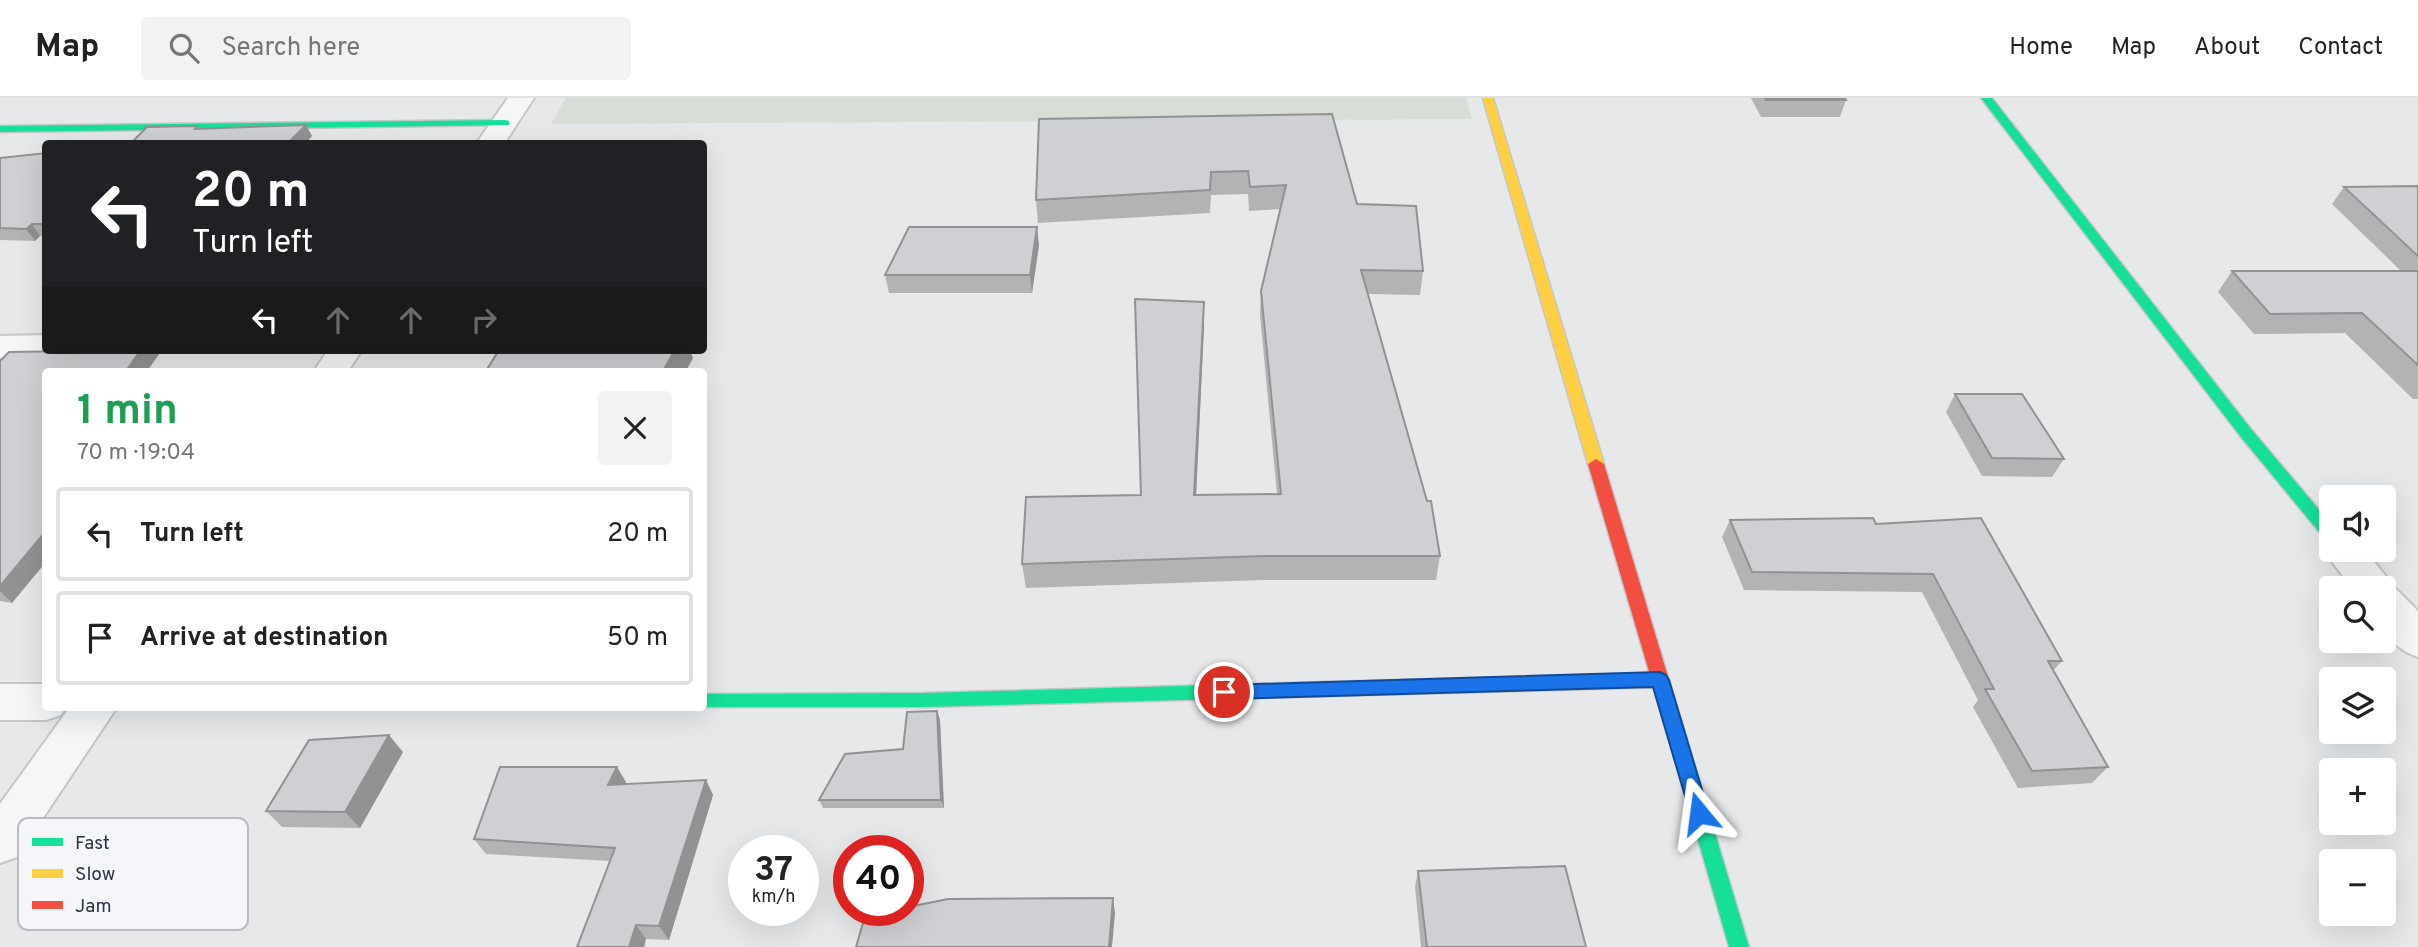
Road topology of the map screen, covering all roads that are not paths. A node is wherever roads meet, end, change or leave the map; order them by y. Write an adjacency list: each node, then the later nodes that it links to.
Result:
1 (521, 98): 5 (street)
2 (1488, 98): 13 (street)
3 (1986, 98): 8 (street)
4 (0, 129): 5 (street)
5 (497, 133)
6 (42, 346): 7 (street)
7 (0, 347)
8 (2319, 521)
9 (2353, 562): 10 (street)
10 (2365, 576)
11 (2396, 613): 12 (street)
12 (2418, 640)
13 (1660, 680): 14 (street); 19 (street)
14 (707, 701)
15 (0, 702): 16 (street)
16 (42, 702)
17 (92, 711): 18 (street)
18 (0, 842)
19 (1739, 947)

